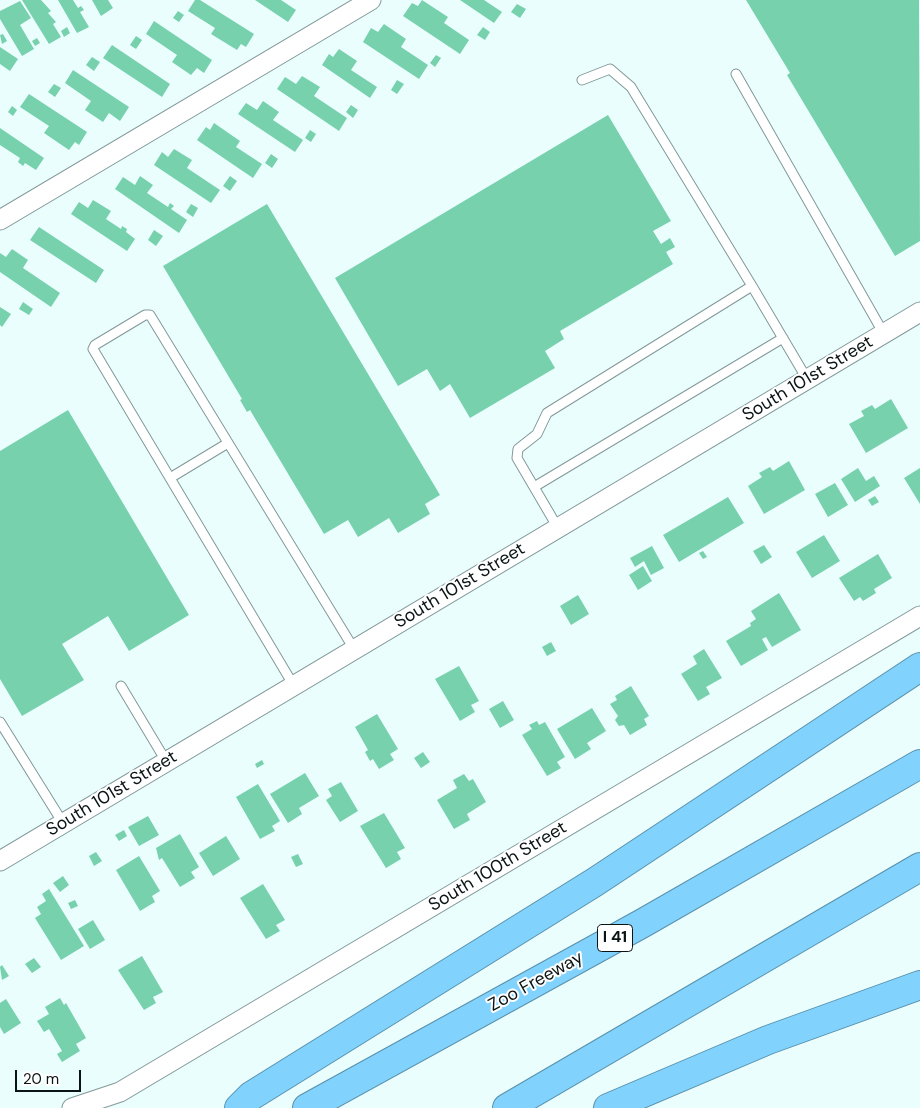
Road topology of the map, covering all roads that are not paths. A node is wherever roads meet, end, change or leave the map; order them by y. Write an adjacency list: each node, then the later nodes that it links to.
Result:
1 (371, 0): 4 (street)
2 (736, 74): 7 (lane)
3 (582, 80): 5 (lane)
4 (0, 220)
5 (752, 286): 8 (lane); 12 (lane)
6 (920, 312): 7 (street, South 101st Street)
7 (884, 334): 9 (street, South 101st Street)
8 (783, 338): 9 (lane); 12 (lane)
9 (807, 379): 13 (street, South 101st Street)
10 (228, 443): 11 (lane); 11 (lane); 15 (lane)
11 (170, 478): 18 (lane)
12 (534, 487): 13 (lane)
13 (558, 528): 15 (street, South 101st Street)
14 (920, 616): 26 (street, South 100th Street)
15 (354, 650): 18 (street, South 101st Street)
16 (920, 667): 27 (highway)
17 (121, 686): 20 (lane)
18 (294, 686): 20 (street, South 101st Street)
19 (0, 722): 22 (lane)
20 (166, 761): 22 (street, South 101st Street)
21 (920, 764): 28 (highway, Zoo Freeway / I 41)
22 (63, 823): 23 (street, South 101st Street)
23 (0, 861)
24 (920, 867): 29 (highway)
25 (920, 985): 30 (highway)
26 (72, 1108)
27 (239, 1108)
28 (307, 1108)
29 (507, 1108)
30 (608, 1108)

